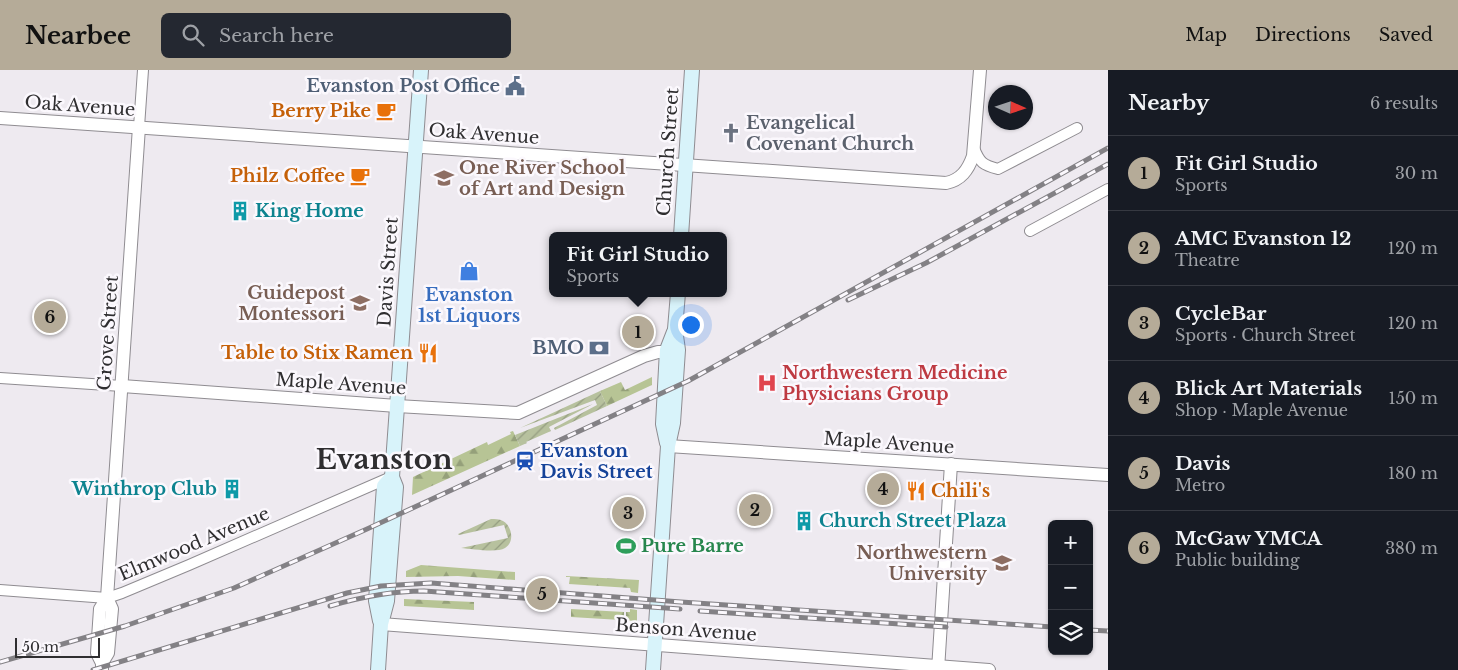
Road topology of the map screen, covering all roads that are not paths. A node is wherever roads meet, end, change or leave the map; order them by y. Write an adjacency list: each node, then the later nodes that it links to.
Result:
1 (143, 70): 6 (street, Grove Street)
2 (421, 70): 8 (main road, Davis Street)
3 (692, 70): 10 (main road, Church Street)
4 (980, 70): 9 (street)
5 (0, 118): 6 (street, Oak Avenue)
6 (139, 127): 8 (street, Oak Avenue); 18 (street, Grove Street)
7 (1077, 128): 9 (street)
8 (416, 147): 10 (street, Oak Avenue); 19 (main road, Davis Street)
9 (974, 148): 10 (street, Oak Avenue)
10 (686, 166): 13 (main road, Church Street)
11 (1108, 188): 12 (street)
12 (1030, 231)
13 (682, 232)
14 (678, 297): 15 (main road)
15 (675, 329): 16 (main road); 20 (main road)
16 (667, 352): 19 (street, Maple Avenue); 20 (main road)
17 (0, 378): 18 (street, Maple Avenue)
18 (122, 386): 19 (street, Maple Avenue); 25 (street, Grove Street)
19 (398, 406): 23 (main road, Davis Street)
20 (668, 446): 21 (street, Maple Avenue); 27 (main road)
21 (950, 464): 22 (street, Maple Avenue); 29 (street)
22 (1108, 475)
23 (392, 477): 25 (street, Elmwood Avenue); 26 (main road, Davis Street)
24 (0, 590): 25 (street, Elmwood Avenue)
25 (107, 598): 28 (street, Grove Street)
26 (381, 624): 27 (street, Benson Avenue); 30 (main road, Davis Street)
27 (655, 645): 29 (street, Benson Avenue); 31 (main road)
28 (102, 666)
29 (938, 668): 32 (street, Benson Avenue)
30 (378, 670)
31 (653, 670)
32 (989, 670)

